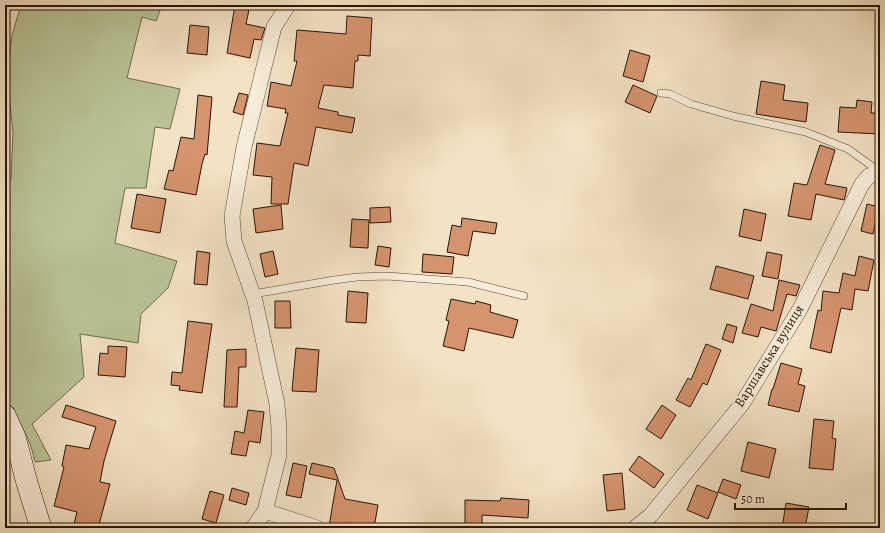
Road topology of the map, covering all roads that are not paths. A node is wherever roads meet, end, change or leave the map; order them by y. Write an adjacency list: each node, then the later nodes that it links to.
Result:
1 (288, 5): 4 (street)
2 (661, 94): 3 (lane)
3 (880, 172): 11 (street, Варшавська вулиця)
4 (253, 294): 5 (lane); 7 (street)
5 (524, 296)
6 (5, 415): 8 (main road)
7 (265, 511): 9 (street); 10 (street)
8 (41, 528)
9 (253, 528)
10 (317, 528)
11 (635, 528)

